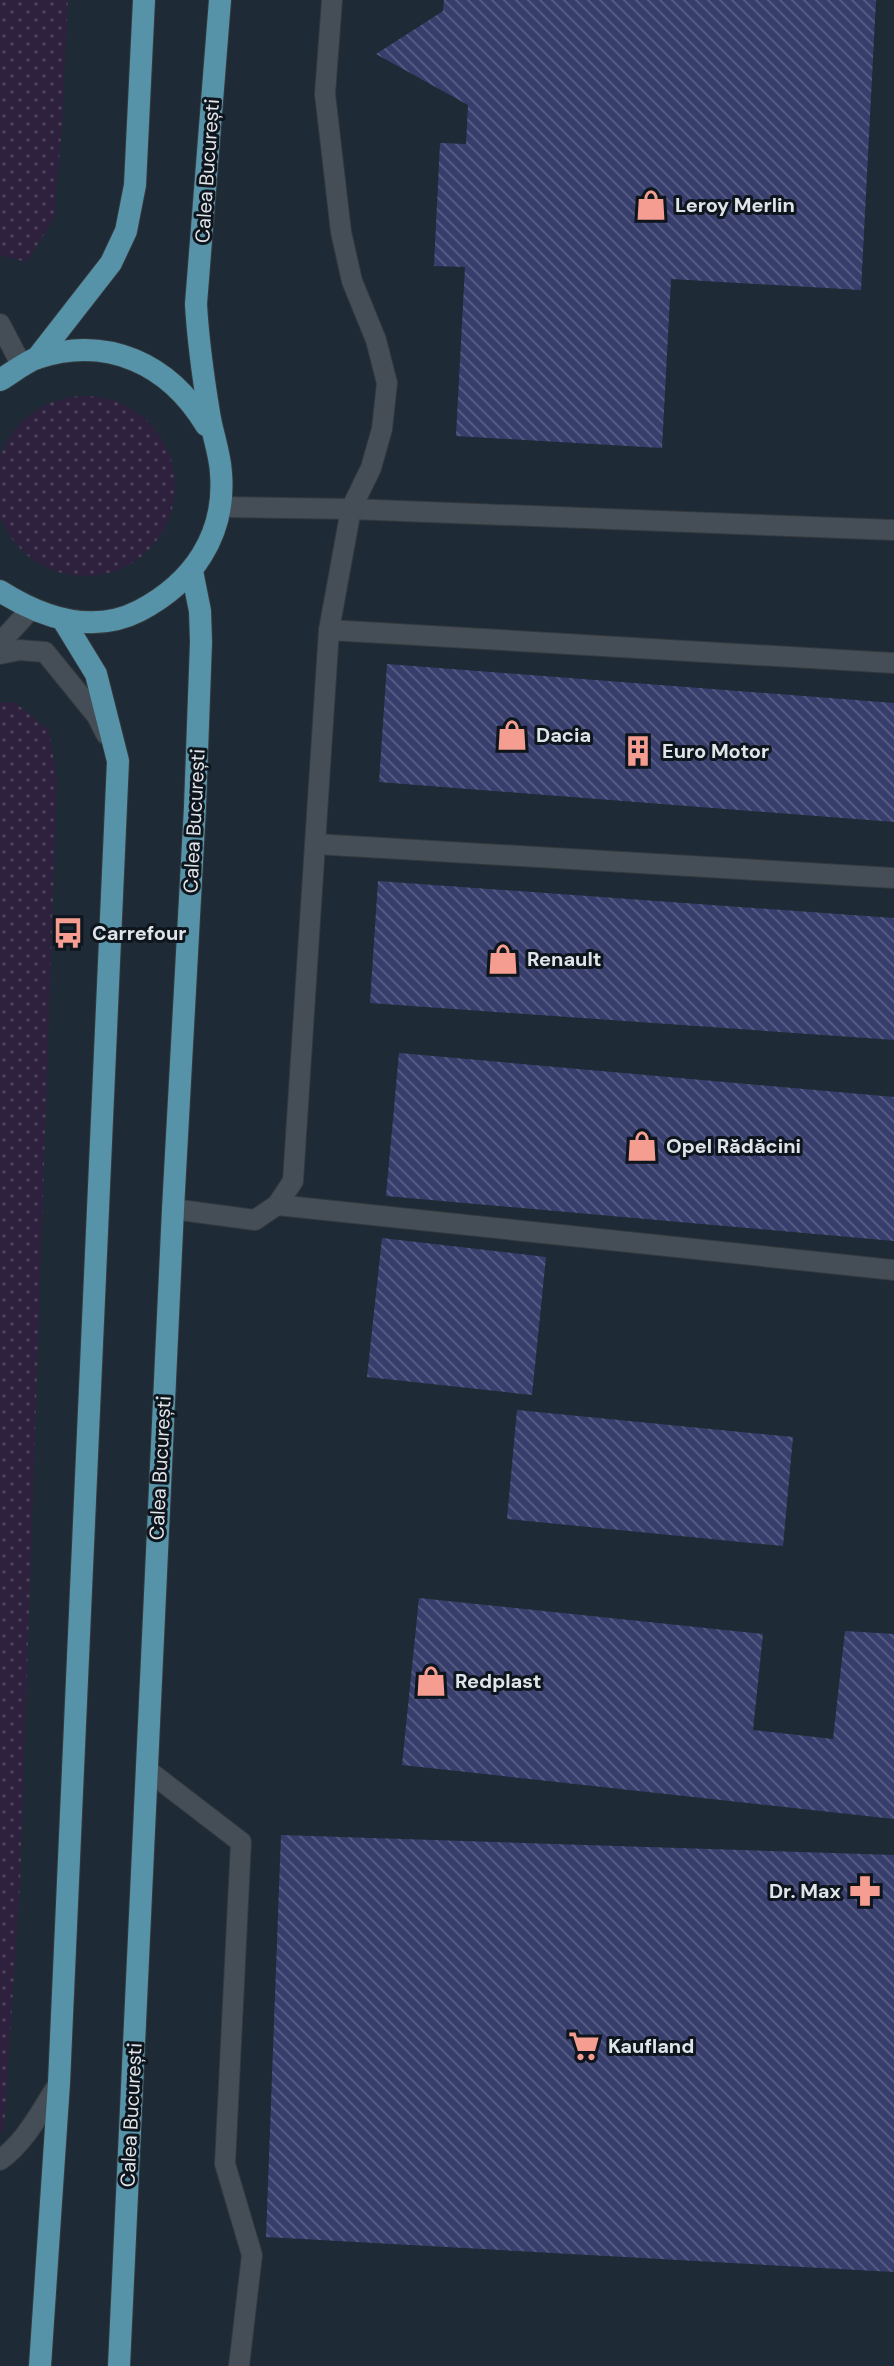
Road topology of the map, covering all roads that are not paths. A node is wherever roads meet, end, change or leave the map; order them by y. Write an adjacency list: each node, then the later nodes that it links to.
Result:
1 (144, 0): 5 (main road, Calea București)
2 (220, 0): 7 (main road, Calea București)
3 (332, 0): 9 (lane)
4 (0, 324): 5 (lane)
5 (29, 362): 6 (main road, Calea București); 7 (main road, Calea București)
6 (0, 380)
7 (213, 436): 8 (main road, Calea București)
8 (220, 507): 9 (lane); 11 (main road, Calea București)
9 (351, 509): 10 (lane); 15 (lane)
10 (894, 530)
11 (192, 571): 14 (main road, Calea București); 23 (main road, Calea București)
12 (0, 591): 13 (main road, Calea București)
13 (30, 610): 14 (main road, Calea București); 16 (lane)
14 (63, 620): 19 (main road)
15 (329, 630): 18 (lane); 20 (lane)
16 (0, 643)
17 (0, 654): 19 (lane)
18 (894, 663)
19 (118, 761): 26 (main road)
20 (315, 844): 21 (lane); 22 (lane)
21 (894, 878)
22 (277, 1205): 23 (lane); 24 (lane)
23 (173, 1209): 25 (main road, Calea București)
24 (894, 1270)
25 (146, 1769): 29 (main road, Calea București); 30 (lane)
26 (59, 2083): 27 (lane); 28 (main road)
27 (0, 2160)
28 (40, 2366)
29 (119, 2366)
30 (239, 2366)

